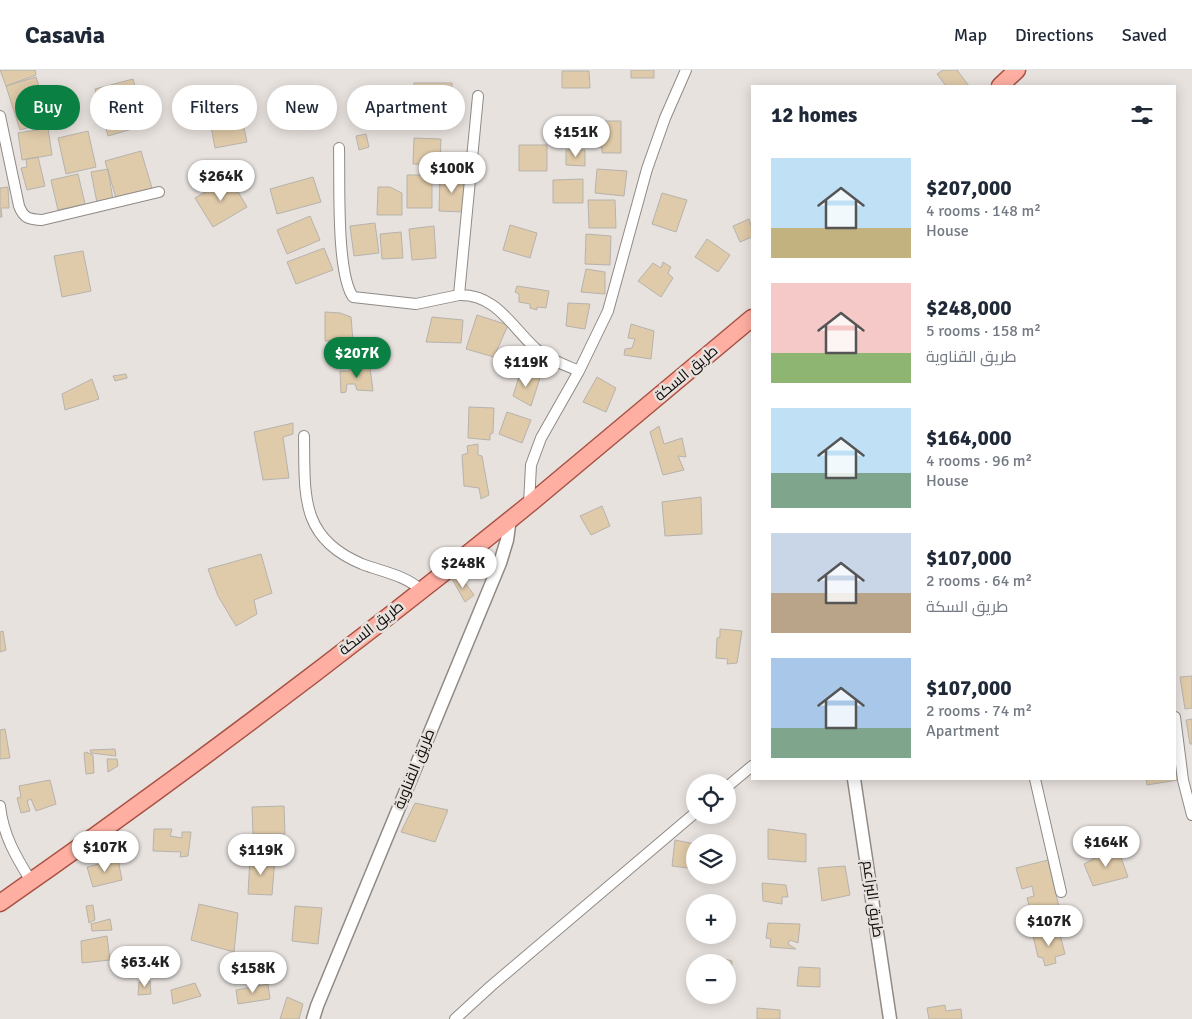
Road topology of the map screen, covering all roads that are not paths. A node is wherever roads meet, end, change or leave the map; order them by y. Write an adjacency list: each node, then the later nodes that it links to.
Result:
1 (686, 70): 10 (street)
2 (1017, 70): 3 (main road)
3 (1001, 85)
4 (478, 96): 8 (street)
5 (0, 116): 7 (street)
6 (339, 148): 8 (street)
7 (159, 192)
8 (460, 296): 10 (street)
9 (751, 319): 12 (main road, طريق السكة)
10 (579, 371): 12 (street)
11 (304, 436): 14 (street)
12 (529, 504): 13 (main road, طريق السكة)
13 (510, 518): 14 (main road, طريق السكة); 27 (street, طريق القناوية)
14 (421, 590): 24 (main road, طريق السكة)
15 (1176, 725): 21 (street)
16 (751, 767): 17 (street)
17 (736, 779)
18 (854, 780): 29 (street, طريق البراعم)
19 (1035, 780): 25 (street)
20 (0, 806): 23 (street)
21 (1192, 816)
22 (686, 821): 28 (street)
23 (4, 845): 24 (street)
24 (31, 881): 26 (main road, طريق السكة)
25 (1061, 892)
26 (0, 903)
27 (313, 1019)
28 (455, 1019)
29 (890, 1019)

